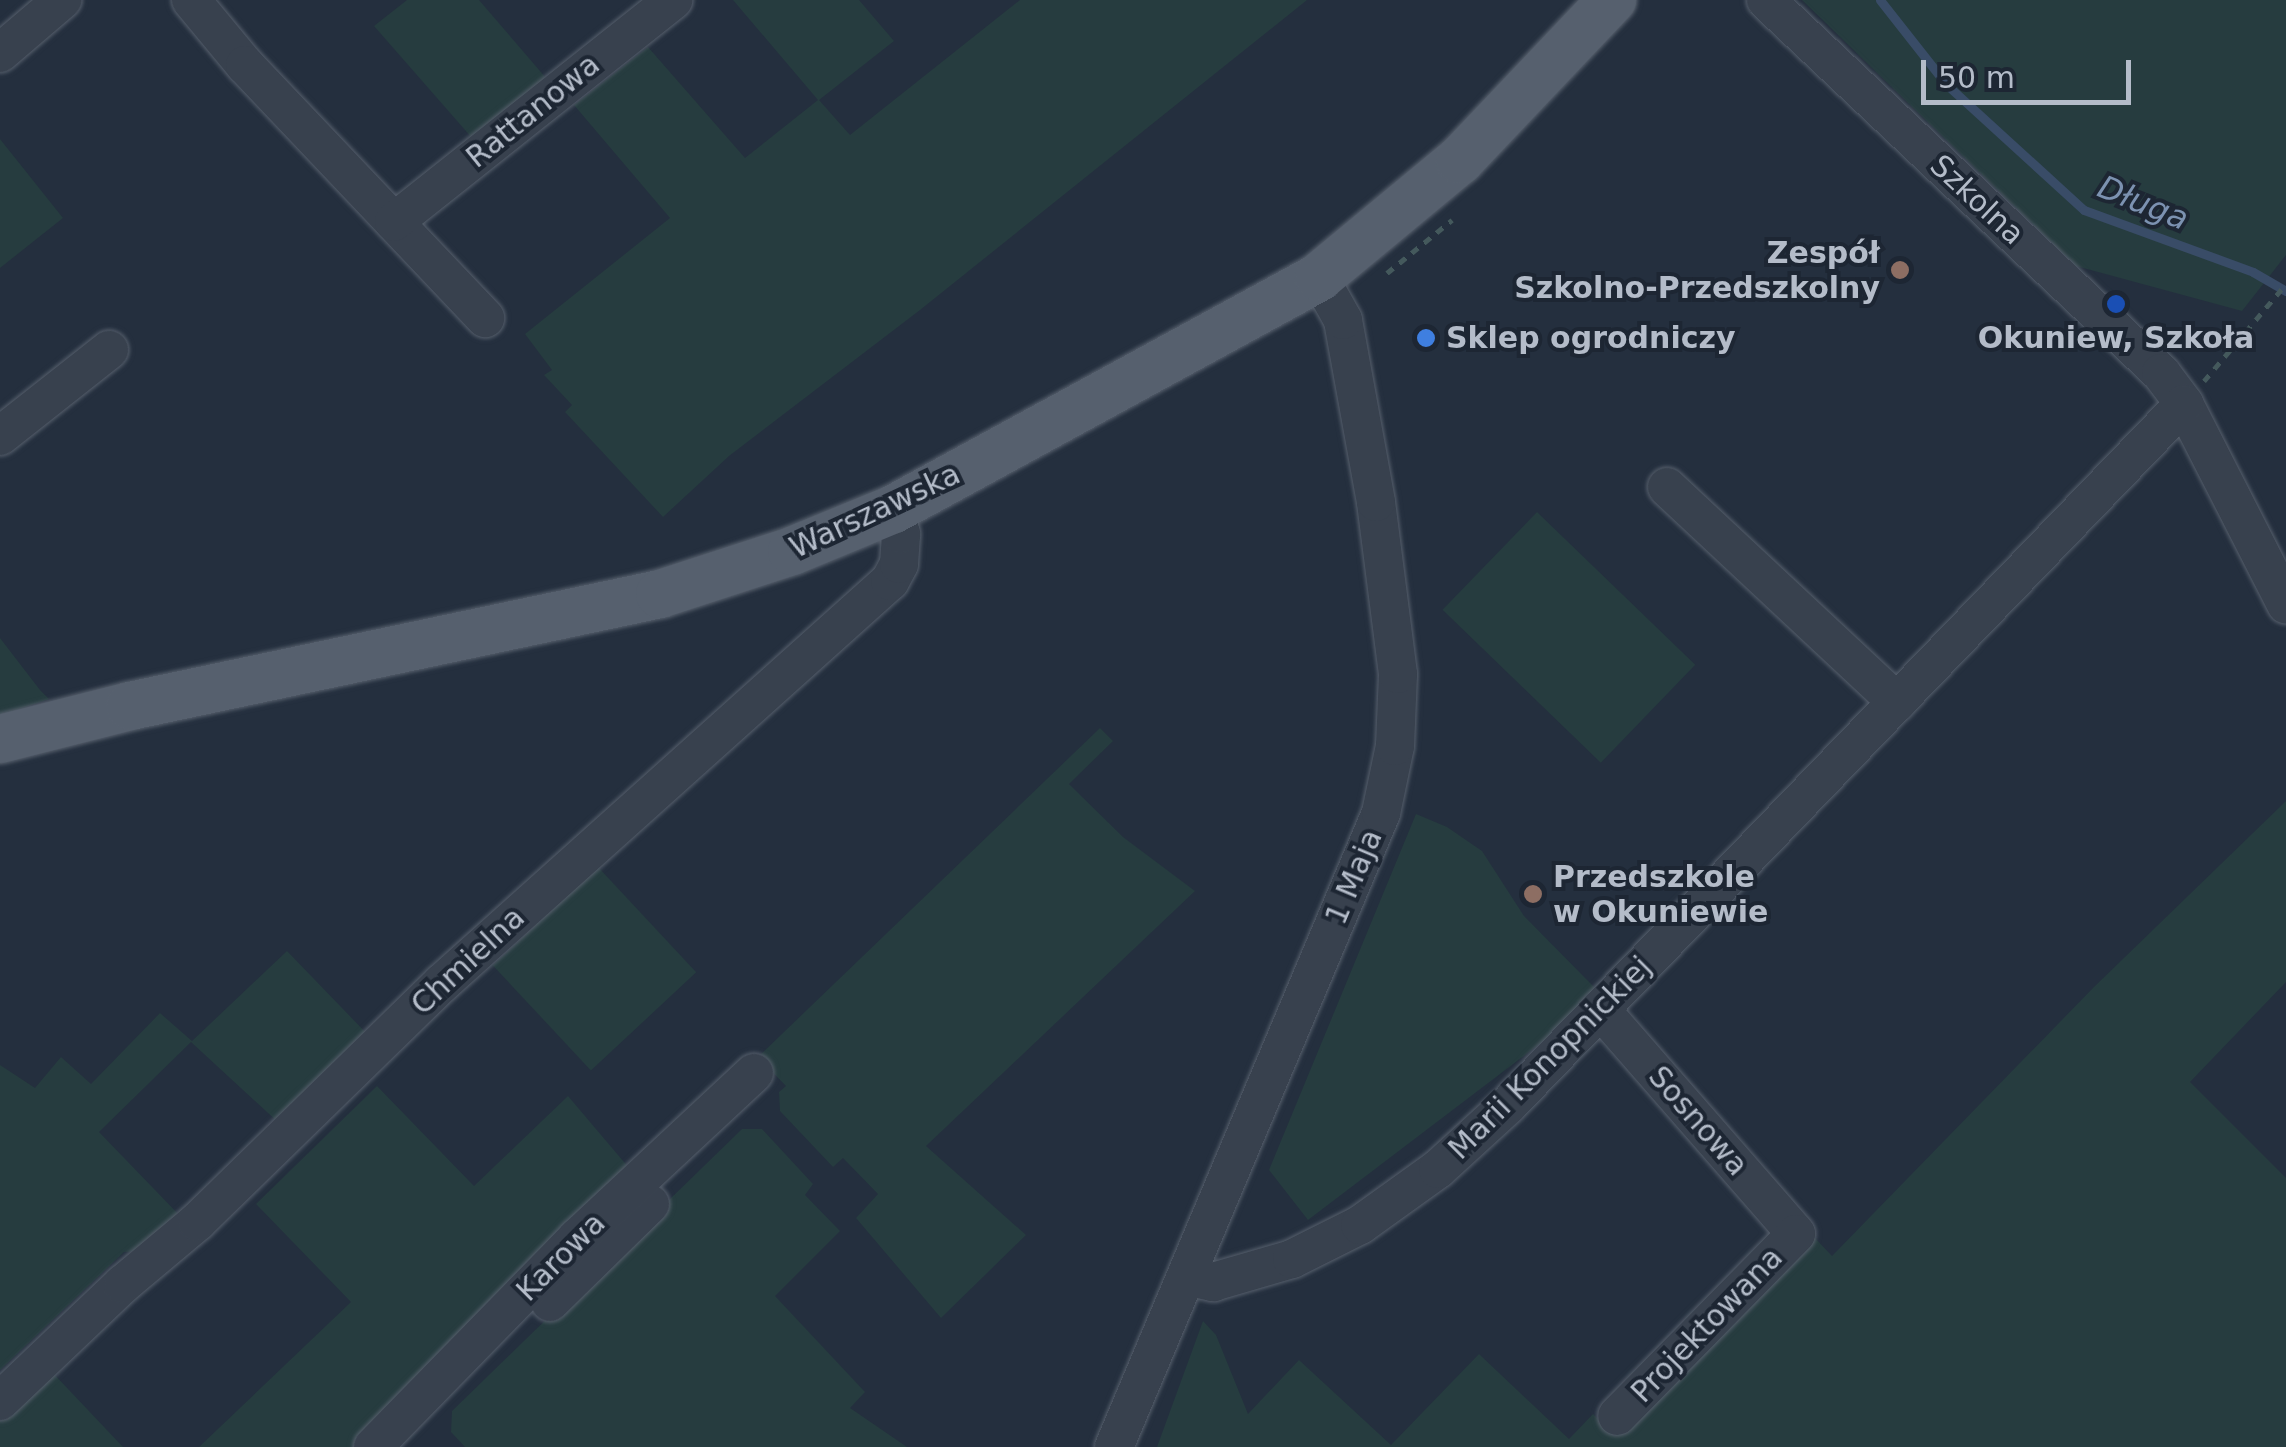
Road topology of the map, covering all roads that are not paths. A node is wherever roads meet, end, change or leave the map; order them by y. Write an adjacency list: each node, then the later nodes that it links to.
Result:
1 (62, 0): 6 (street)
2 (191, 0): 7 (street)
3 (673, 0): 7 (street, Rattanowa)
4 (1612, 0): 8 (main road, Warszawska)
5 (1766, 0): 11 (street, Szkolna)
6 (0, 53)
7 (394, 222): 9 (street)
8 (1319, 276): 14 (main road, Warszawska); 20 (street, 1 Maja)
9 (485, 318)
10 (109, 350): 12 (street)
11 (2184, 404): 15 (street, Szkolna); 16 (street, Marii Konopnickiej)
12 (0, 436)
13 (1667, 487): 16 (street)
14 (894, 508): 17 (main road, Warszawska); 21 (street, Chmielna)
15 (2286, 604)
16 (1897, 702): 18 (street, Marii Konopnickiej)
17 (0, 739)
18 (1600, 1009): 19 (street, Sosnowa); 20 (street, Marii Konopnickiej)
19 (1796, 1234): 22 (street, Projektowana)
20 (1189, 1277): 25 (street, 1 Maja)
21 (0, 1401)
22 (1617, 1416)
23 (373, 1447): 24 (street, Karowa)
24 (401, 1447)
25 (1114, 1447)

